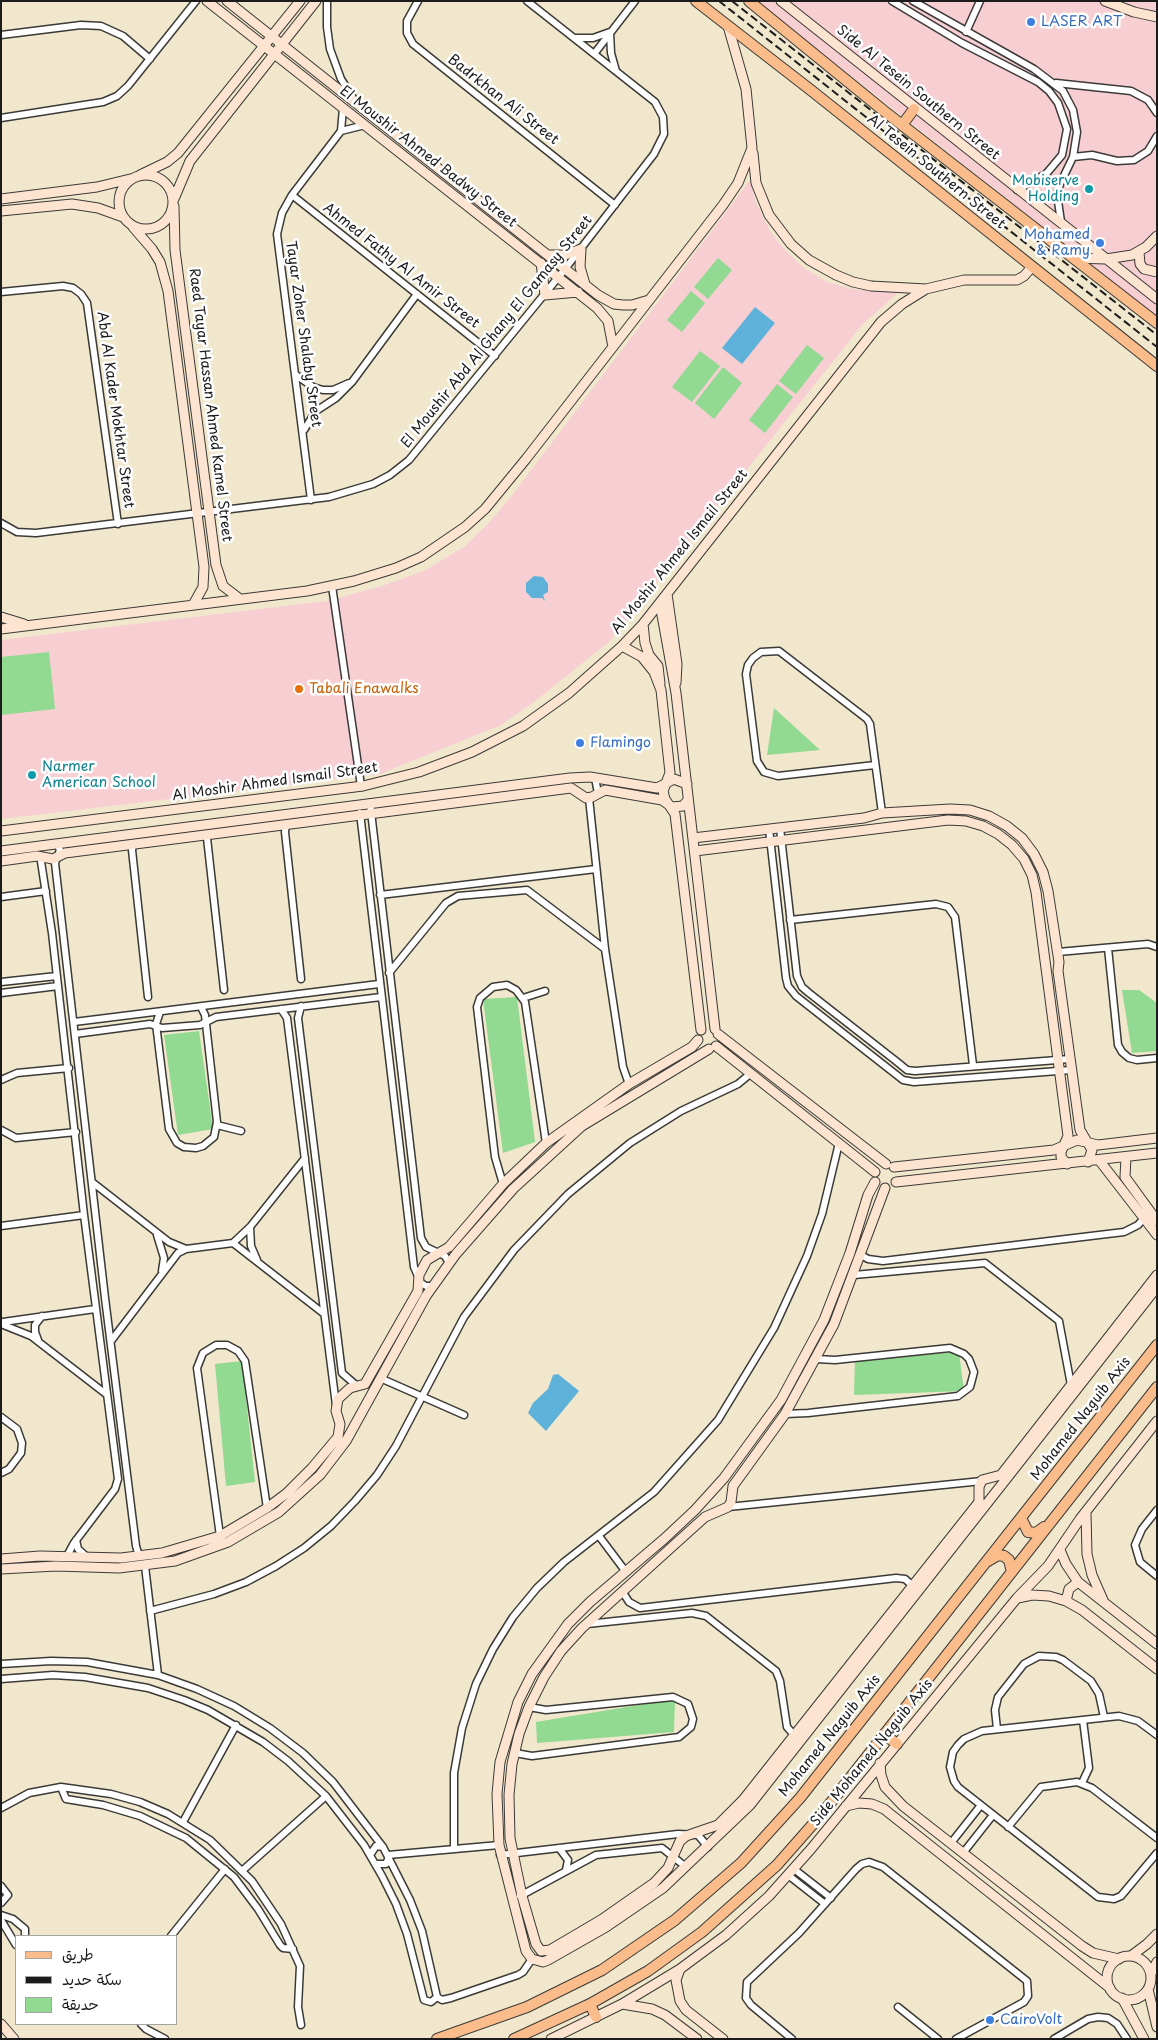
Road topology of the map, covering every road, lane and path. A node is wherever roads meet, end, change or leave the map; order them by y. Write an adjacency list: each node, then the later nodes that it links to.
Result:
1 (196, 1): 29 (street)
2 (207, 1): 25 (street, El Moushir Ahmed Badwy Street)
3 (227, 1): 22 (street, El Moushir Ahmed Badwy Street)
4 (300, 1): 22 (street)
5 (316, 1): 24 (street)
6 (327, 1): 33 (street)
7 (418, 1): 51 (street, Badrkhan Ali Street)
8 (527, 1): 23 (street, El Moushir Abd Al Ghany El Gamasy Street)
9 (635, 1): 19 (street)
10 (696, 1): 18 (main road, Al Tesein Southern Street)
11 (749, 1): 39 (main road, Al Tesein Southern Street)
12 (781, 1): 35 (street, Side Al Tesein Southern Street)
13 (892, 1): 30 (street)
14 (913, 1): 20 (street)
15 (980, 1): 20 (street)
16 (1105, 1): 17 (street)
17 (1157, 17)
18 (728, 26): 42 (street); 63 (main road, Al Tesein Southern Street)
19 (610, 32): 23 (street); 27 (street); 31 (street)
20 (966, 32): 26 (street)
21 (1, 36): 29 (street)
22 (272, 37): 24 (street, El Moushir Ahmed Badwy Street); 25 (street)
23 (574, 38): 27 (street, El Moushir Abd Al Ghany El Gamasy Street)
24 (282, 45): 28 (street); 33 (street, El Moushir Ahmed Badwy Street)
25 (265, 47): 28 (street, El Moushir Ahmed Badwy Street); 46 (street)
26 (1001, 50): 30 (street); 32 (street)
27 (594, 54): 31 (street, El Moushir Abd Al Ghany El Gamasy Street)
28 (275, 55): 34 (street, El Moushir Ahmed Badwy Street); 50 (street)
29 (150, 59): 37 (street)
30 (995, 61): 47 (street)
31 (617, 72): 51 (street, El Moushir Abd Al Ghany El Gamasy Street)
32 (1056, 83): 36 (street); 43 (street)
33 (360, 107): 59 (street, El Moushir Ahmed Badwy Street)
34 (343, 108): 38 (street, El Moushir Ahmed Badwy Street); 40 (street)
35 (914, 109): 39 (main road); 47 (street, Side Al Tesein Southern Street)
36 (1157, 113)
37 (1, 118)
38 (365, 125): 40 (street); 62 (street, El Moushir Ahmed Badwy Street)
39 (902, 125): 60 (main road, Al Tesein Southern Street)
40 (341, 131): 48 (street, Tayar Zoher Shalaby Street)
41 (1157, 136): 43 (street)
42 (752, 148): 44 (street); 45 (street)
43 (1073, 157): 54 (street)
44 (743, 172): 45 (street); 75 (street)
45 (754, 174): 68 (street)
46 (137, 177): 49 (street); 50 (street); 53 (street)
47 (1017, 190): 54 (street, Side Al Tesein Southern Street)
48 (292, 195): 72 (street, Ahmed Fathy Al Amir Street); 81 (street, Tayar Zoher Shalaby Street)
49 (1, 199)
50 (174, 202): 55 (street); 85 (street, Raed Tayar Hassan Ahmed Kamel Street)
51 (615, 205): 57 (street, El Moushir Abd Al Ghany El Gamasy Street)
52 (1, 211): 53 (street)
53 (123, 216): 55 (street)
54 (1062, 225): 61 (street, Side Al Tesein Southern Street)
55 (133, 227): 86 (street, Raed Tayar Hassan Ahmed Kamel Street)
56 (1157, 236): 58 (street)
57 (581, 249): 59 (street); 64 (street, El Moushir Abd Al Ghany El Gamasy Street); 67 (street)
58 (1139, 252): 61 (street); 65 (street)
59 (548, 255): 64 (street, El Moushir Ahmed Badwy Street)
60 (1073, 258): 61 (street); 77 (main road, Al Tesein Southern Street)
61 (1106, 259): 74 (street, Side Al Tesein Southern Street)
62 (541, 263): 66 (street, El Moushir Ahmed Badwy Street); 73 (street)
63 (1031, 268): 69 (street, Al Moshir Ahmed Ismail Street); 80 (main road, Al Tesein Southern Street)
64 (566, 269): 66 (street, El Moushir Abd Al Ghany El Gamasy Street); 67 (street, El Moushir Ahmed Badwy Street)
65 (1157, 272)
66 (559, 277): 71 (street, El Moushir Ahmed Badwy Street); 73 (street, El Moushir Abd Al Ghany El Gamasy Street)
67 (584, 284): 75 (street, El Moushir Ahmed Badwy Street)
68 (902, 288): 69 (street); 76 (street)
69 (926, 289): 76 (street, Al Moshir Ahmed Ismail Street)
70 (1, 292): 88 (street, Abd Al Kader Mokhtar Street)
71 (578, 292): 73 (street); 78 (street, El Moushir Ahmed Badwy Street)
72 (417, 294): 79 (street, Ahmed Fathy Al Amir Street); 82 (street)
73 (545, 295): 79 (street, El Moushir Abd Al Ghany El Gamasy Street)
74 (1157, 299)
75 (650, 300): 78 (street)
76 (902, 304): 90 (street, Al Moshir Ahmed Ismail Street)
77 (1157, 323)
78 (613, 347): 89 (street)
79 (495, 356): 84 (street, El Moushir Abd Al Ghany El Gamasy Street)
80 (1157, 366)
81 (296, 375): 82 (street); 83 (street, Tayar Zoher Shalaby Street)
82 (352, 382): 83 (street)
83 (303, 432): 84 (street, Tayar Zoher Shalaby Street)
84 (311, 500): 85 (street, El Moushir Abd Al Ghany El Gamasy Street)
85 (211, 513): 86 (street, El Moushir Abd Al Ghany El Gamasy Street); 91 (street, Raed Tayar Hassan Ahmed Kamel Street)
86 (198, 515): 88 (street, El Moushir Abd Al Ghany El Gamasy Street); 93 (street, Raed Tayar Hassan Ahmed Kamel Street)
87 (1, 523): 88 (street, El Moushir Abd Al Ghany El Gamasy Street)
88 (118, 524)
89 (332, 586): 91 (street); 108 (street)
90 (667, 594): 92 (street, Al Moshir Ahmed Ismail Street); 99 (street)
91 (240, 599): 93 (street)
92 (660, 604): 95 (street, Al Moshir Ahmed Ismail Street); 99 (street)
93 (193, 605): 96 (street)
94 (1, 617): 96 (street)
95 (643, 624): 98 (street, Al Moshir Ahmed Ismail Street); 100 (street)
96 (32, 625): 97 (street)
97 (1, 629)
98 (622, 646): 100 (street); 108 (street, Al Moshir Ahmed Ismail Street)
99 (674, 664): 100 (street); 101 (street)
100 (654, 666): 102 (street)
101 (676, 689): 102 (street); 106 (street)
102 (661, 692): 107 (street)
103 (875, 765): 103 (street); 117 (street)
104 (578, 778): 105 (street); 109 (street); 113 (street)
105 (595, 778): 107 (street); 110 (street)
106 (687, 784): 107 (street); 112 (street)
107 (666, 785): 115 (street)
108 (361, 786): 124 (street, Al Moshir Ahmed Ismail Street)
109 (577, 790): 111 (street); 116 (street)
110 (598, 792): 111 (street); 115 (street)
111 (589, 798): 137 (street)
112 (688, 800): 115 (street); 126 (street)
113 (370, 803): 114 (street); 116 (street)
114 (358, 804): 118 (street); 129 (street)
115 (672, 808): 172 (street)
116 (372, 813): 118 (street); 139 (street)
117 (882, 813): 120 (street); 121 (street); 123 (street); 148 (street)
118 (360, 814): 119 (street); 150 (street)
119 (286, 824): 125 (street); 154 (street)
120 (891, 827): 123 (street); 147 (street)
121 (780, 828): 122 (street); 127 (street)
122 (769, 829): 126 (street); 128 (street)
123 (876, 829): 127 (street)
124 (1, 830)
125 (209, 834): 130 (street); 158 (street)
126 (693, 838): 133 (street)
127 (781, 840): 128 (street); 141 (street)
128 (770, 841): 133 (street); 175 (street)
129 (57, 844): 131 (street); 134 (street)
130 (133, 844): 134 (street); 161 (street)
131 (39, 846): 132 (street); 135 (street)
132 (1, 851)
133 (694, 851): 173 (street)
134 (58, 856): 135 (street); 142 (street)
135 (41, 857): 136 (street); 138 (street)
136 (1, 861)
137 (596, 870): 139 (street); 146 (street)
138 (46, 891): 140 (street); 143 (street)
139 (380, 895): 149 (street)
140 (1, 897)
141 (790, 920): 171 (street); 181 (street)
142 (64, 932): 143 (street); 168 (street)
143 (52, 933): 153 (street)
144 (1157, 947): 145 (street)
145 (1108, 948): 148 (street); 178 (street)
146 (605, 949): 152 (street); 187 (street)
147 (1043, 949): 148 (street); 151 (street)
148 (1058, 954): 151 (street); 179 (street)
149 (387, 956): 150 (street); 152 (street)
150 (376, 957): 156 (street)
151 (1044, 960): 180 (street)
152 (389, 972): 221 (street)
153 (57, 976): 155 (street); 157 (street)
154 (301, 979)
155 (1, 982)
156 (379, 984): 162 (street); 165 (street)
157 (58, 986): 160 (street); 182 (street)
158 (224, 990)
159 (545, 990): 163 (street)
160 (1, 993)
161 (148, 997)
162 (381, 997): 164 (street); 228 (street)
163 (523, 998): 195 (street); 208 (street)
164 (301, 1006): 166 (street); 217 (street)
165 (202, 1007): 167 (street); 169 (street)
166 (281, 1009): 169 (street); 199 (street)
167 (160, 1012): 168 (street); 170 (street)
168 (74, 1022): 174 (street)
169 (206, 1023): 170 (street); 188 (street)
170 (158, 1028): 174 (street); 188 (street)
171 (854, 1028): 175 (street); 181 (street)
172 (701, 1030): 173 (street); 176 (street)
173 (717, 1031): 177 (street); 203 (street)
174 (75, 1034): 205 (street)
175 (847, 1037): 184 (street)
176 (698, 1040): 177 (street); 187 (street)
177 (713, 1047): 185 (street); 224 (street)
178 (1157, 1058)
179 (1070, 1059): 180 (street); 183 (street)
180 (1058, 1060): 181 (street); 184 (street)
181 (973, 1065)
182 (69, 1068): 186 (street); 191 (street)
183 (1072, 1070): 184 (street); 194 (street)
184 (1059, 1071): 196 (street)
185 (750, 1074): 193 (street); 249 (street)
186 (1, 1080)
187 (629, 1084): 195 (street)
188 (217, 1125): 190 (street)
189 (1, 1130): 191 (street)
190 (241, 1131)
191 (76, 1132): 210 (street)
192 (1157, 1138): 194 (street)
193 (838, 1142): 204 (street); 275 (street)
194 (1089, 1142): 196 (street); 201 (street)
195 (546, 1143): 208 (street)
196 (1065, 1144): 202 (street); 203 (street)
197 (1157, 1153): 198 (street)
198 (1126, 1157): 200 (street); 212 (street)
199 (305, 1158): 214 (street); 216 (street)
200 (1099, 1160): 201 (street); 211 (street)
201 (1088, 1162): 202 (street)
202 (1067, 1164): 207 (street)
203 (890, 1166): 204 (street); 207 (street)
204 (875, 1172): 206 (street)
205 (92, 1182): 215 (street); 231 (street)
206 (875, 1182): 209 (street); 261 (street)
207 (896, 1182): 209 (street)
208 (503, 1184): 221 (street)
209 (885, 1188): 222 (street)
210 (84, 1215): 213 (street); 232 (street)
211 (1144, 1218): 218 (street); 222 (street)
212 (1157, 1221)
213 (2, 1226)
214 (250, 1227): 219 (street); 223 (street)
215 (156, 1232): 220 (street); 225 (street)
216 (314, 1235): 217 (street); 234 (street)
217 (326, 1235): 246 (street)
218 (1157, 1235)
219 (233, 1243): 220 (street); 223 (street)
220 (186, 1249): 225 (street)
221 (438, 1254): 224 (street); 228 (street)
222 (862, 1255): 226 (street)
223 (258, 1263): 234 (street)
224 (449, 1263): 229 (street)
225 (162, 1272): 239 (street)
226 (854, 1275): 242 (street); 245 (street)
227 (1157, 1276): 243 (street)
228 (419, 1280): 229 (street); 246 (street)
229 (433, 1286): 244 (street)
230 (1157, 1287): 243 (street)
231 (105, 1298): 232 (street); 236 (street)
232 (94, 1299): 233 (street)
233 (96, 1310): 235 (street); 238 (street)
234 (323, 1313): 251 (street)
235 (43, 1315): 237 (street); 240 (street)
236 (108, 1322): 238 (street); 239 (street)
237 (1, 1323): 240 (street)
238 (97, 1324): 248 (street)
239 (110, 1341): 279 (street)
240 (40, 1343): 248 (street)
241 (1157, 1345): 272 (main road, Mohamed Naguib Axis)
242 (816, 1359): 252 (street); 252 (street)
243 (1087, 1372): 245 (street); 262 (street)
244 (380, 1378): 249 (street); 250 (street)
245 (1071, 1385): 259 (street)
246 (357, 1386): 250 (street); 251 (street)
247 (1157, 1388): 273 (main road)
248 (106, 1394): 276 (street)
249 (421, 1396): 253 (street); 295 (street)
250 (370, 1399): 256 (street)
251 (336, 1407): 255 (street)
252 (785, 1414): 263 (street)
253 (464, 1416)
254 (1, 1417): 258 (street)
255 (338, 1418): 256 (street); 268 (street)
256 (358, 1421): 283 (street)
257 (1157, 1421): 270 (street, Side Mohamed Naguib Axis)
258 (1, 1473)
259 (994, 1477): 260 (street); 262 (street)
260 (982, 1481): 264 (street); 267 (street)
261 (719, 1484): 263 (street); 266 (street)
262 (1002, 1486): 265 (street)
263 (732, 1491): 267 (street)
264 (981, 1494): 265 (street); 290 (street)
265 (991, 1499): 290 (street)
266 (704, 1500): 271 (street); 286 (street)
267 (728, 1507): 271 (street)
268 (267, 1508): 274 (street); 274 (street)
269 (1157, 1510): 288 (street)
270 (1086, 1512): 277 (street, Side Mohamed Naguib Axis); 294 (street)
271 (711, 1513): 291 (street)
272 (1021, 1518): 273 (main road); 282 (main road, Mohamed Naguib Axis)
273 (1052, 1521): 287 (main road)
274 (220, 1536): 279 (street)
275 (599, 1536): 286 (street); 332 (street)
276 (76, 1540): 278 (street); 280 (street)
277 (1060, 1550): 289 (street); 292 (street, Side Mohamed Naguib Axis)
278 (67, 1556): 280 (street); 281 (street)
279 (139, 1556): 280 (street)
280 (88, 1557): 284 (street)
281 (1, 1559)
282 (984, 1565): 287 (main road); 383 (main road, Mohamed Naguib Axis)
283 (145, 1566): 284 (street); 295 (street)
284 (87, 1567): 285 (street)
285 (1, 1569)
286 (626, 1572): 328 (street)
287 (1012, 1572): 308 (main road)
288 (1157, 1576)
289 (1078, 1582): 293 (street); 294 (street)
290 (916, 1589): 291 (street); 306 (street)
291 (622, 1591): 296 (street)
292 (1017, 1598): 293 (street); 311 (street, Side Mohamed Naguib Axis)
293 (1066, 1601): 299 (street)
294 (1105, 1604): 297 (street)
295 (150, 1611): 300 (street)
296 (586, 1624): 302 (street); 309 (street)
297 (1157, 1644)
298 (1, 1664): 300 (street)
299 (1157, 1668)
300 (158, 1675): 329 (street)
301 (1, 1679): 305 (street)
302 (529, 1708): 312 (street); 312 (street)
303 (1104, 1717): 304 (street); 307 (street); 310 (street)
304 (1083, 1720): 307 (street); 314 (street)
305 (236, 1725): 316 (street); 322 (street)
306 (807, 1728): 309 (street); 330 (street)
307 (997, 1729): 317 (street)
308 (884, 1734): 311 (main road); 373 (main road)
309 (795, 1736): 325 (street)
310 (1157, 1736)
311 (897, 1744): 313 (street, Side Mohamed Naguib Axis)
312 (515, 1752): 335 (street)
313 (880, 1763): 318 (street, Side Mohamed Naguib Axis); 327 (street)
314 (1082, 1783): 324 (street); 326 (street)
315 (60, 1787): 319 (street); 320 (street); 323 (street)
316 (326, 1796): 336 (street); 343 (street)
317 (981, 1805): 321 (street); 327 (street)
318 (846, 1806): 345 (street, Side Mohamed Naguib Axis); 368 (street)
319 (1, 1808)
320 (170, 1815): 322 (street); 323 (street); 323 (street)
321 (993, 1815): 324 (street); 333 (street)
322 (183, 1822): 343 (street)
323 (165, 1826): 342 (street)
324 (1008, 1827): 334 (street)
325 (693, 1834): 330 (street); 331 (street); 339 (street)
326 (1157, 1838)
327 (951, 1843): 333 (street)
328 (499, 1845): 332 (street); 337 (street)
329 (383, 1847): 336 (street); 338 (street)
330 (708, 1847): 341 (street)
331 (559, 1848): 335 (street); 344 (street)
332 (454, 1849): 338 (street)
333 (963, 1853): 362 (street)
334 (1157, 1853)
335 (511, 1854): 337 (street); 349 (street)
336 (370, 1855): 340 (street)
337 (500, 1855): 350 (street)
338 (389, 1856): 340 (street); 367 (street)
339 (674, 1856): 341 (street); 344 (street); 349 (street)
340 (375, 1864): 370 (street)
341 (686, 1867): 363 (street)
342 (225, 1869): 348 (street); 358 (street)
343 (243, 1870): 346 (street)
344 (566, 1870): 349 (street)
345 (791, 1872): 351 (street); 353 (street); 365 (street, Side Mohamed Naguib Axis)
346 (253, 1883): 348 (street); 360 (street)
347 (1, 1886): 352 (street)
348 (244, 1889): 360 (street)
349 (522, 1896): 350 (street)
350 (511, 1898): 363 (street)
351 (831, 1898): 353 (street); 390 (street)
352 (1, 1903)
353 (825, 1904): 388 (street)
354 (1, 1915): 357 (street)
355 (1, 1920): 359 (street)
356 (1157, 1934): 361 (street)
357 (25, 1935)
358 (172, 1935)
359 (15, 1943)
360 (293, 1948): 379 (street)
361 (1131, 1956): 362 (street); 366 (street)
362 (1118, 1959): 368 (street)
363 (532, 1960): 371 (street)
364 (1157, 1962): 366 (street)
365 (680, 1969): 374 (street, Side Mohamed Naguib Axis); 387 (street)
366 (1151, 1974): 369 (street)
367 (435, 1987): 370 (street); 371 (street)
368 (1110, 1988): 372 (street)
369 (1148, 1989): 372 (street); 380 (street)
370 (421, 1990): 371 (street)
371 (436, 1997)
372 (1122, 1998): 393 (street)
373 (590, 2004): 376 (main road); 384 (main road)
374 (622, 2004): 376 (street, Side Mohamed Naguib Axis); 386 (street)
375 (898, 2007): 389 (street)
376 (596, 2017): 385 (street, Side Mohamed Naguib Axis)
377 (1, 2024): 381 (street)
378 (143, 2025): 382 (street)
379 (301, 2025)
380 (1157, 2027)
381 (14, 2039)
382 (165, 2039)
383 (437, 2039)
384 (514, 2039)
385 (551, 2039)
386 (697, 2039)
387 (722, 2039)
388 (792, 2039)
389 (938, 2039)
390 (956, 2039)
391 (1054, 2039): 392 (street)
392 (1127, 2039)
393 (1144, 2039)

